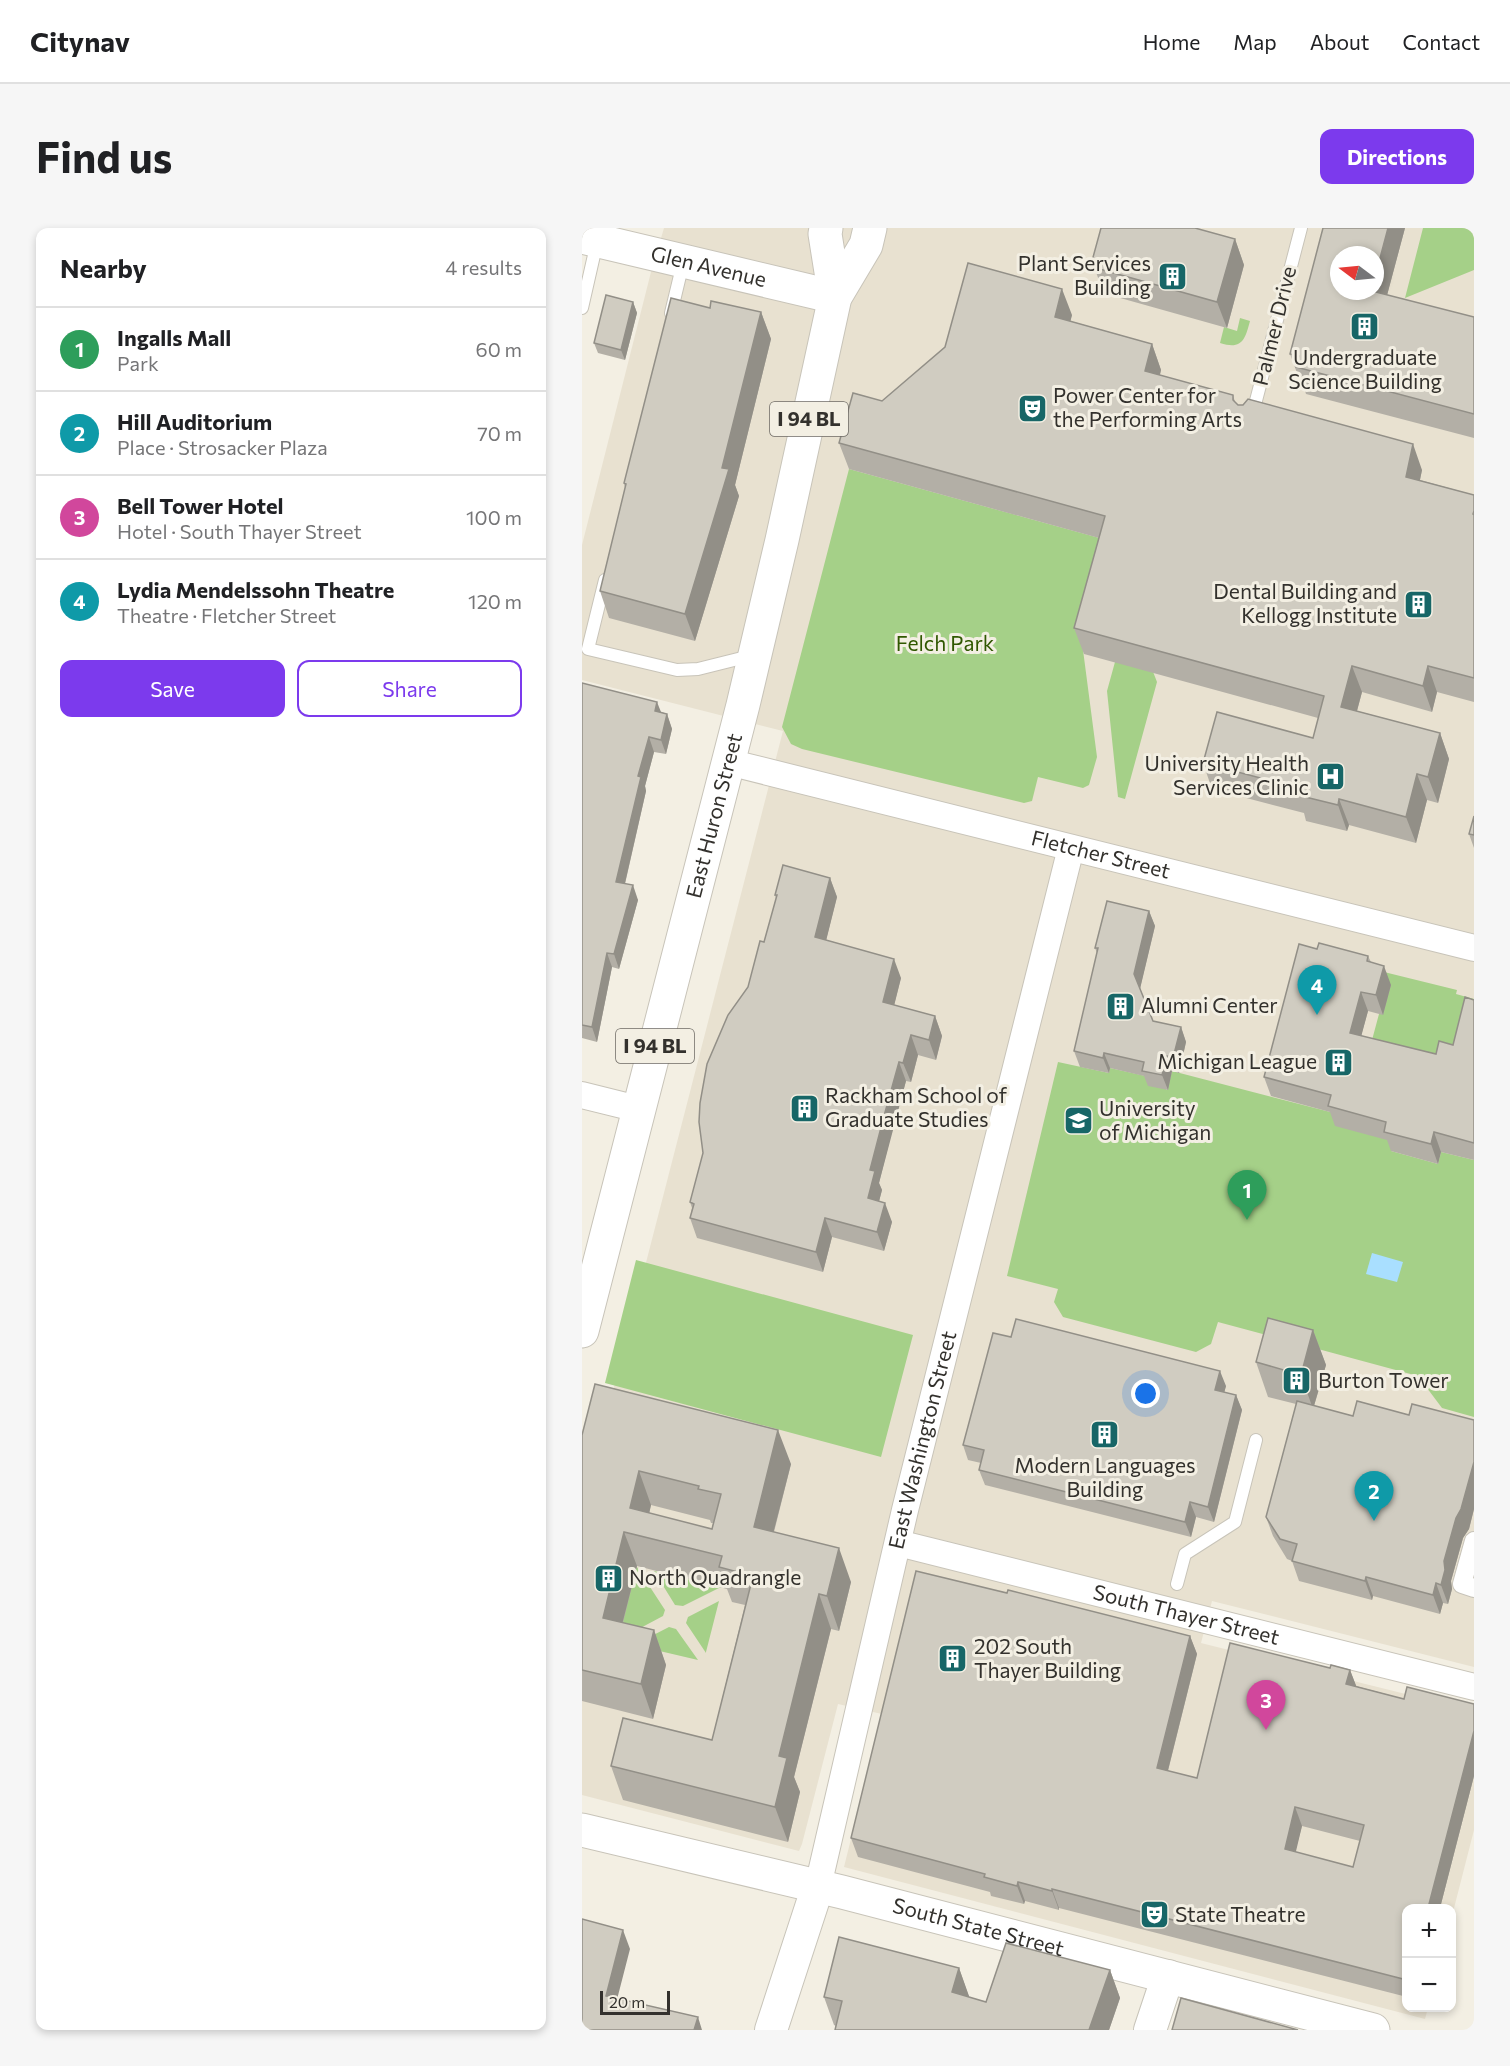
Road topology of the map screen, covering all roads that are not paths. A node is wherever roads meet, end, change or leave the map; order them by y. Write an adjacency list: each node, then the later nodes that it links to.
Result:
1 (826, 228): 6 (main road, East Huron Street / I 94 BL)
2 (870, 228): 6 (main road, East Huron Street / I 94 BL)
3 (1301, 228): 9 (lane, Palmer Drive)
4 (590, 239): 5 (main road, Glen Avenue); 7 (lane)
5 (684, 261): 6 (main road, Glen Avenue); 8 (lane)
6 (835, 297): 11 (main road, East Huron Street / I 94 BL)
7 (582, 308)
8 (669, 322)
9 (1250, 423)
10 (608, 570): 11 (lane)
11 (754, 655): 12 (main road, East Huron Street / I 94 BL)
12 (728, 762): 13 (street, Fletcher Street); 16 (main road, East Huron Street / I 94 BL)
13 (1071, 848): 14 (street, Fletcher Street); 20 (street, East Washington Street)
14 (1474, 948)
15 (582, 1095): 16 (street)
16 (638, 1110): 17 (main road, East Huron Street / I 94 BL)
17 (582, 1330)
18 (1256, 1440): 21 (lane)
19 (1474, 1541): 22 (street)
20 (898, 1543): 23 (street, South Thayer Street); 25 (street, East Washington Street)
21 (1177, 1584)
22 (1474, 1588)
23 (1474, 1687)
24 (582, 1830): 25 (main road, South State Street)
25 (818, 1886): 26 (main road, South State Street); 27 (street, East Washington Street)
26 (1168, 1976): 28 (street); 29 (main road, South State Street)
27 (771, 2030)
28 (1150, 2030)
29 (1373, 2030)

